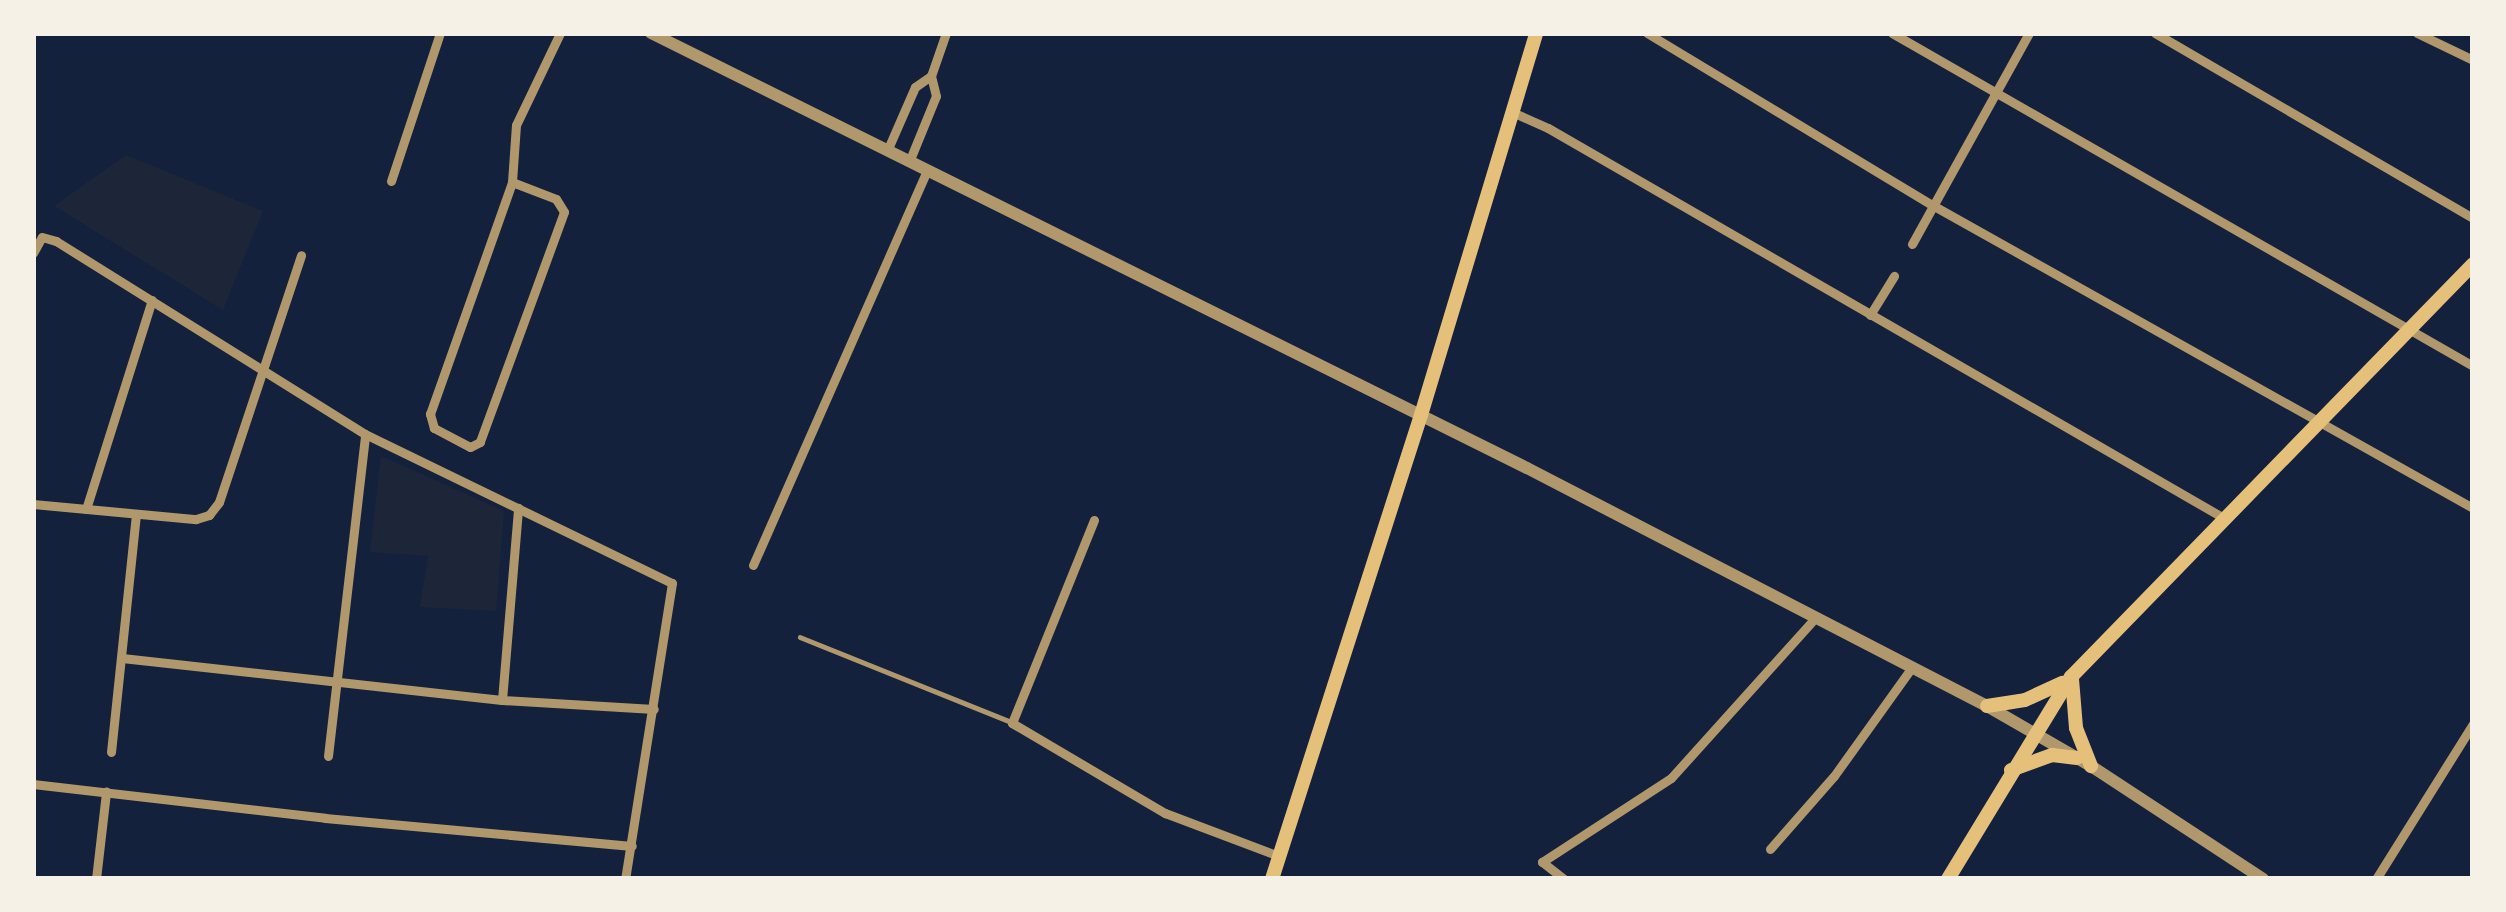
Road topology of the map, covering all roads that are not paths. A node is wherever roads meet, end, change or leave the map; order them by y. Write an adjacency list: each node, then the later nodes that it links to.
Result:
1 (440, 33): 18 (street)
2 (560, 33): 19 (street)
3 (651, 33): 15 (street)
4 (946, 33): 12 (street)
5 (1535, 33): 14 (main road)
6 (1647, 33): 20 (street)
7 (1892, 33): 13 (street)
8 (2029, 33): 13 (street)
9 (2155, 33): 21 (street)
10 (2417, 33): 11 (street)
11 (2473, 60)
12 (931, 76): 15 (street); 16 (street)
13 (1996, 91): 20 (street); 29 (street)
14 (1512, 112): 28 (street); 32 (main road)
15 (887, 151): 16 (street)
16 (908, 162): 17 (street)
17 (927, 170): 32 (street); 42 (street)
18 (392, 182)
19 (512, 182): 19 (street)
20 (1934, 206): 22 (street); 33 (street)
21 (2473, 218)
22 (1912, 244)
23 (33, 253): 27 (street)
24 (301, 255): 31 (street)
25 (2473, 264): 29 (main road)
26 (1894, 276): 28 (street)
27 (152, 300): 31 (street); 38 (street)
28 (1870, 315): 40 (street)
29 (2408, 331): 30 (street); 33 (main road)
30 (2473, 366)
31 (263, 370): 34 (street); 39 (street)
32 (1421, 415): 43 (street); 63 (main road)
33 (2317, 422): 37 (street); 40 (main road)
34 (365, 434): 36 (street); 48 (street)
35 (33, 504): 38 (street)
36 (518, 508): 49 (street); 51 (street)
37 (2473, 508)
38 (86, 509): 39 (street)
39 (136, 514): 45 (street)
40 (2222, 517): 47 (main road)
41 (1094, 520): 52 (street)
42 (753, 565)
43 (1816, 617): 46 (street); 67 (street)
44 (800, 637): 52 (lane)
45 (122, 658): 48 (street); 55 (street)
46 (1912, 667): 50 (street); 62 (street)
47 (2072, 677): 50 (main road); 54 (main road); 57 (main road)
48 (340, 680): 49 (street); 56 (street)
49 (502, 700): 51 (street)
50 (1987, 706): 54 (street)
51 (654, 709): 61 (street)
52 (1012, 723): 63 (street)
53 (2473, 724): 70 (street)
54 (2033, 733): 57 (street); 58 (main road)
55 (111, 752)
56 (328, 756)
57 (2084, 762): 58 (main road); 69 (street)
58 (2011, 770): 68 (main road)
59 (33, 784): 60 (street)
60 (106, 792): 61 (street); 64 (street)
61 (632, 845): 65 (street)
62 (1770, 849)
63 (1279, 856): 66 (main road)
64 (96, 879)
65 (625, 879)
66 (1272, 879)
67 (1564, 879)
68 (1948, 879)
69 (2263, 879)
70 (2376, 879)

